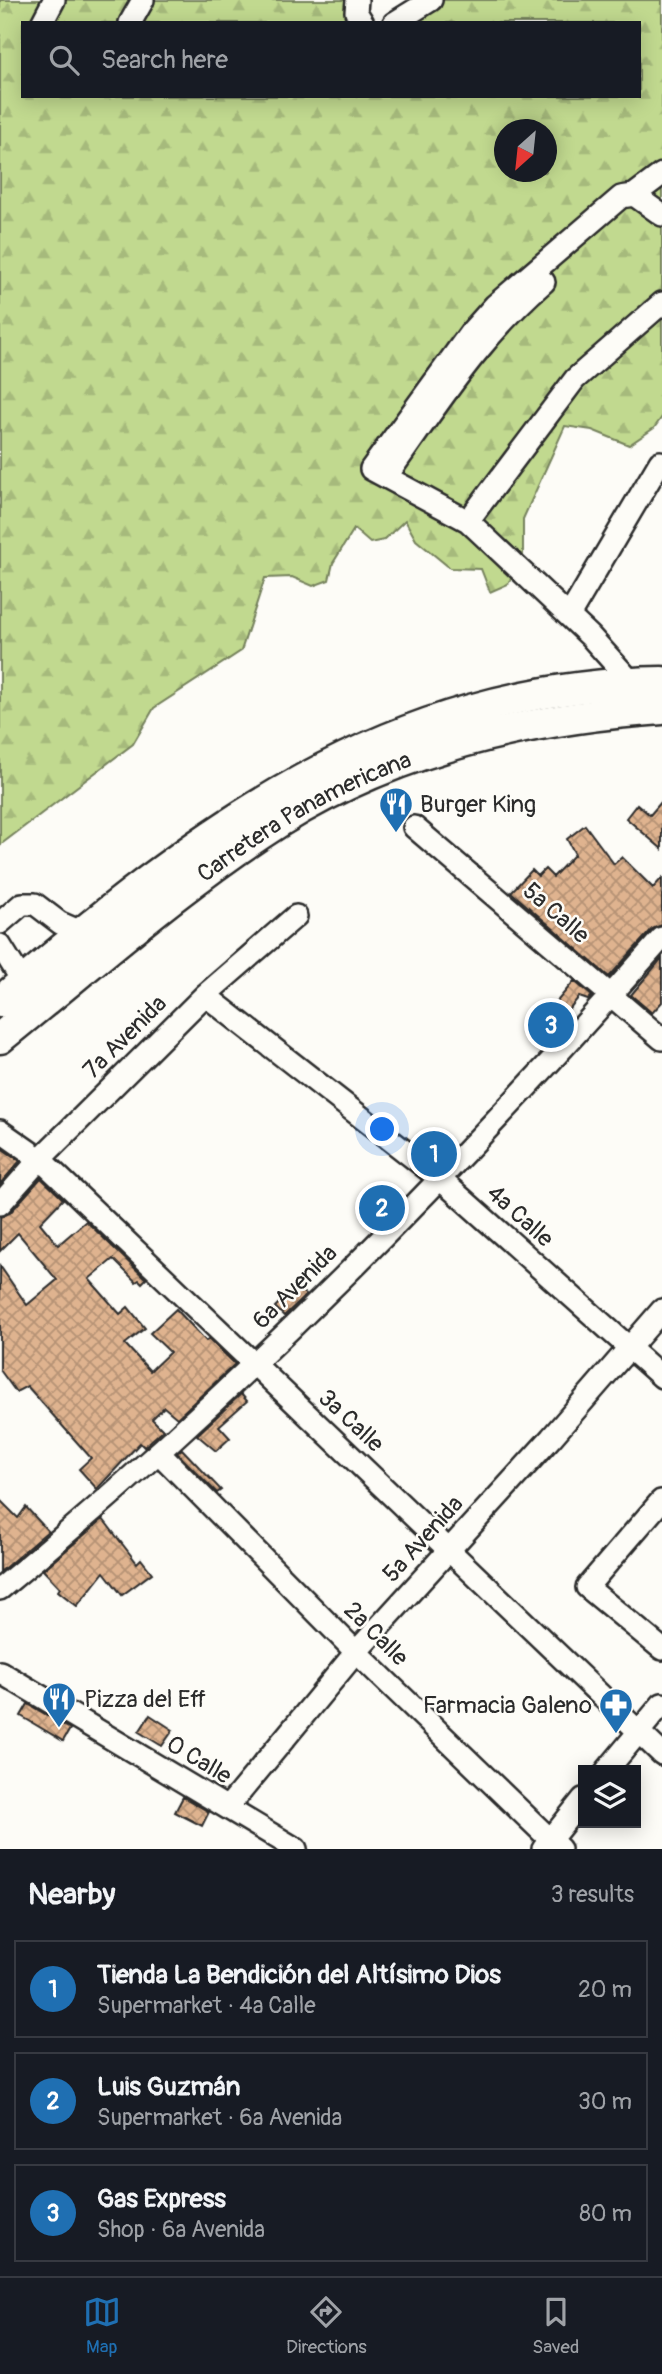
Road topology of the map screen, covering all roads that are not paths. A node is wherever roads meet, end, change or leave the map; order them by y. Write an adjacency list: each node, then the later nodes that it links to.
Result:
1 (54, 0): 5 (street)
2 (143, 0): 6 (street)
3 (357, 0): 7 (street)
4 (431, 0): 8 (street)
5 (43, 21)
6 (131, 21)
7 (362, 21)
8 (397, 21)
9 (662, 174): 10 (street)
10 (635, 194): 11 (street); 14 (street)
11 (662, 215)
12 (662, 303): 14 (street)
13 (660, 462): 15 (street)
14 (468, 521): 15 (street)
15 (569, 615): 16 (street)
16 (656, 699): 20 (highway, Carretera Panamericana); 27 (highway, Carretera Panamericana)
17 (414, 827): 25 (street, 5a Calle)
18 (296, 916): 24 (street, 7a Avenida)
19 (0, 923): 20 (street)
20 (81, 932): 23 (highway, Carretera Panamericana)
21 (662, 938): 25 (street, 6a Avenida)
22 (0, 945): 23 (street)
23 (23, 982): 26 (highway, Carretera Panamericana)
24 (205, 995): 30 (street, 7a Avenida); 31 (street, 4a Calle)
25 (611, 995): 28 (street, 5a Calle); 31 (street, 6a Avenida)
26 (0, 1002)
27 (0, 1038)
28 (662, 1039)
29 (0, 1131): 30 (street, 3a Calle)
30 (40, 1159): 32 (street, 7a Avenida); 35 (street, 3a Calle)
31 (439, 1178): 34 (street, 4a Calle); 35 (street, 6a Avenida)
32 (0, 1205)
33 (662, 1310): 34 (street, 5a Avenida)
34 (628, 1349): 36 (street, 4a Calle); 39 (street, 5a Avenida)
35 (255, 1366): 37 (street, 6a Avenida); 39 (street, 3a Calle)
36 (662, 1377)
37 (159, 1453): 40 (street, 6a Avenida); 42 (street, 2a Calle)
38 (661, 1501): 41 (street)
39 (449, 1548): 42 (street, 5a Avenida); 45 (street, 3a Calle)
40 (0, 1589)
41 (662, 1649)
42 (356, 1652): 49 (street, 5a Avenida); 50 (street, 2a Calle)
43 (0, 1672): 49 (street, 0 Calle)
44 (662, 1704): 45 (street)
45 (639, 1731): 46 (street, 3a Calle); 47 (street)
46 (662, 1754)
47 (611, 1765)
48 (578, 1806): 50 (street)
49 (228, 1807): 51 (street, 0 Calle)
50 (551, 1846)
51 (296, 1849)

